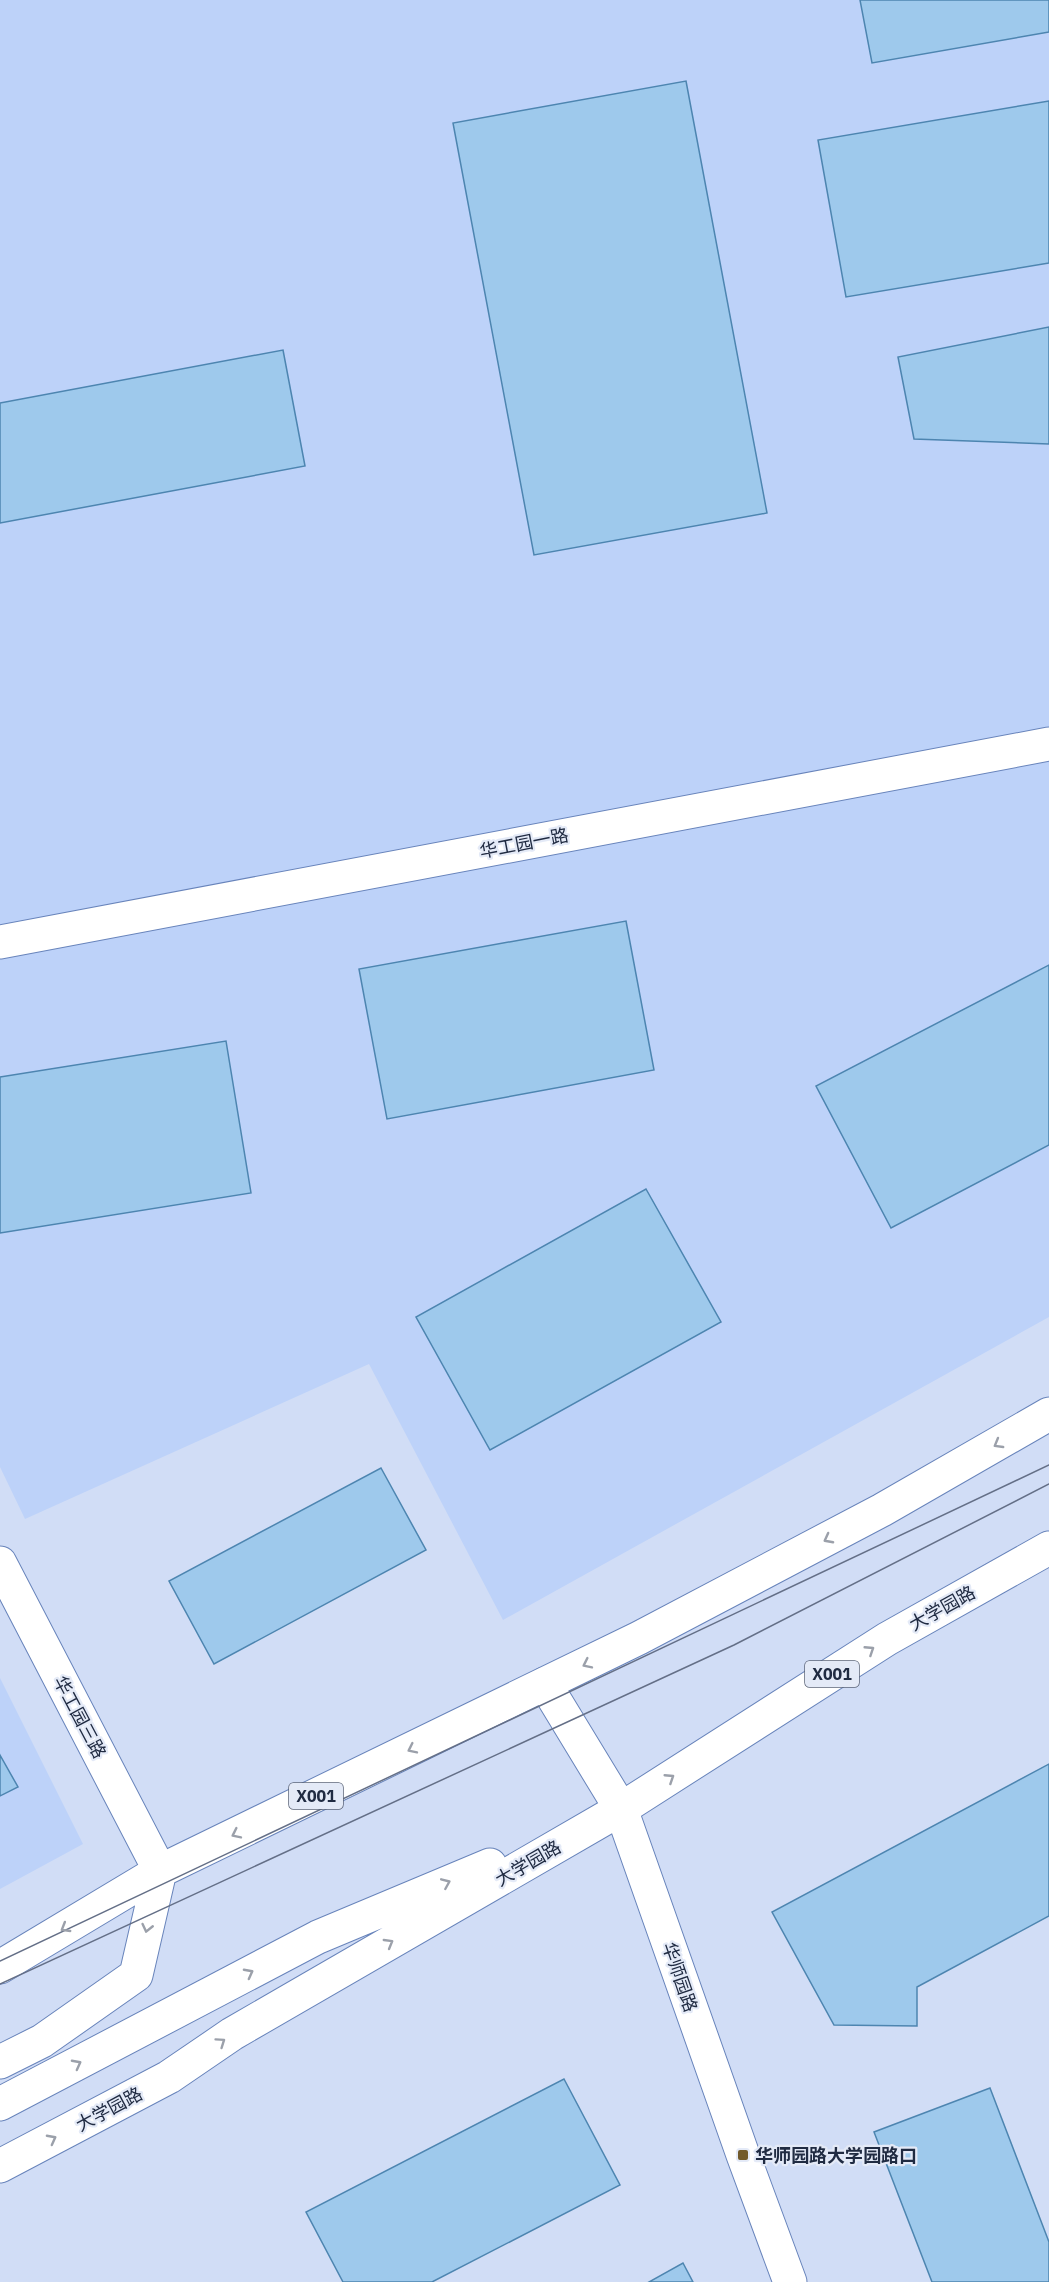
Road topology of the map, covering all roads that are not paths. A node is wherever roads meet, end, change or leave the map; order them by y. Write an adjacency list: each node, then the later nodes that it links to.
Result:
1 (1049, 744): 2 (main road, 华工园一路)
2 (0, 942)
3 (1049, 1414): 6 (main road, X001, one-way to 6)
4 (1049, 1548): 7 (main road, 大学园路 / X001, one-way to 4)
5 (0, 1563): 8 (main road, 华工园三路)
6 (545, 1684): 7 (main road, 华师园路); 8 (main road, X001, one-way to 8)
7 (621, 1809): 11 (main road, one-way to 7); 12 (main road, 大学园路 / X001, one-way to 7); 13 (main road, 华师园路)
8 (160, 1871): 9 (main road, X001, one-way to 9); 10 (main road, one-way to 10)
9 (0, 1967)
10 (2, 2061)
11 (13, 2098)
12 (0, 2166)
13 (790, 2282)

